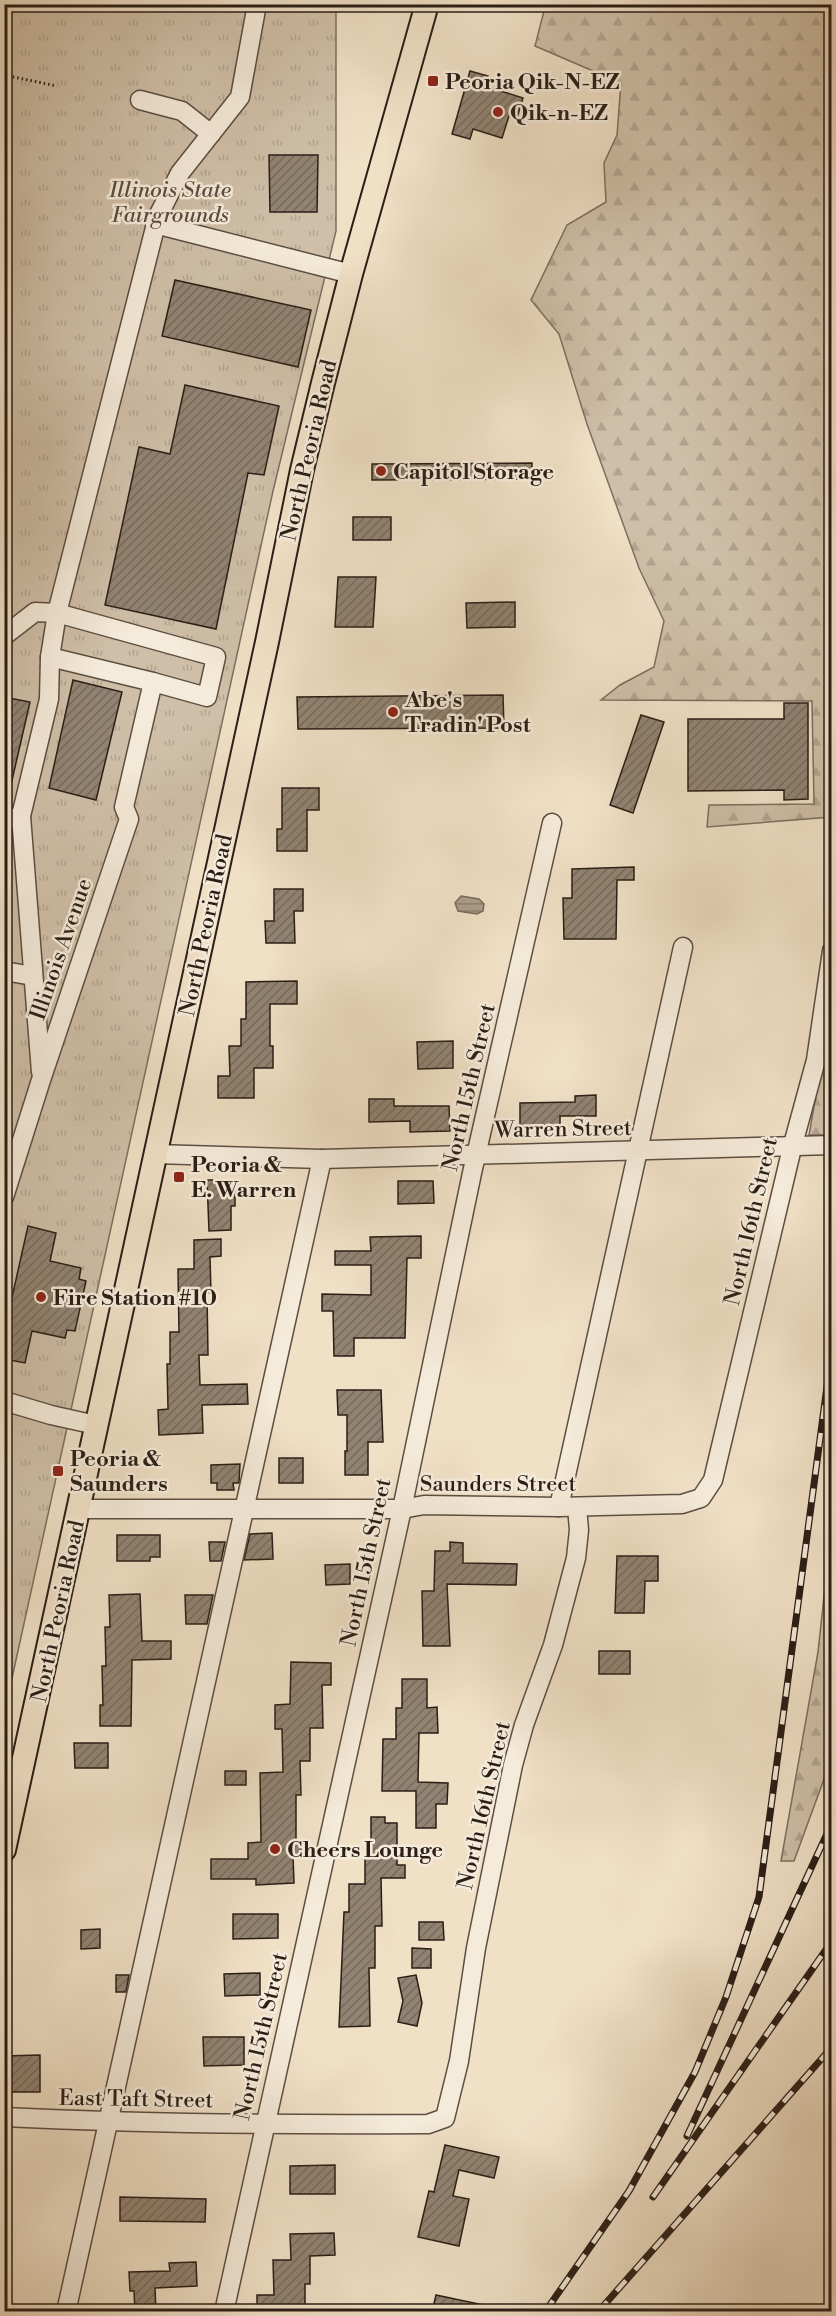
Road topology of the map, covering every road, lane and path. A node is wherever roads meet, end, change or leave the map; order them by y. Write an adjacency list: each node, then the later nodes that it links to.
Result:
1 (257, 4): 6 (street)
2 (427, 4): 8 (main road, North Peoria Road)
3 (4, 75): 4 (path)
4 (57, 86)
5 (140, 100): 6 (street)
6 (211, 134): 7 (street)
7 (155, 224): 8 (street); 9 (street)
8 (351, 274): 24 (main road, North Peoria Road)
9 (57, 614): 10 (street); 11 (street); 12 (street)
10 (4, 636)
11 (50, 657): 12 (street); 13 (street)
12 (153, 682): 19 (street, Illinois Avenue)
13 (13, 819): 18 (street)
14 (552, 822): 23 (street, North 15th Street)
15 (683, 947): 22 (street, North 16th Street)
16 (831, 951): 21 (street, North 16th Street)
17 (4, 971): 18 (street)
18 (33, 976): 19 (street)
19 (41, 1080): 26 (street, Illinois Avenue)
20 (831, 1145): 21 (street, Warren Street)
21 (792, 1148): 22 (street, Warren Street); 29 (street, North 16th Street)
22 (638, 1151): 23 (street, Warren Street); 30 (street, North 16th Street)
23 (477, 1153): 25 (street, Warren Street); 33 (street, North 15th Street)
24 (155, 1154): 25 (street, Warren Street); 28 (main road, North Peoria Road)
25 (322, 1159): 32 (street)
26 (4, 1197)
27 (4, 1401): 28 (street)
28 (96, 1425): 31 (main road, North Peoria Road)
29 (700, 1498): 30 (street, Saunders Street)
30 (568, 1507): 33 (street, Saunders Street); 36 (street, North 16th Street)
31 (79, 1509): 32 (street, Saunders Street); 34 (main road, North Peoria Road)
32 (244, 1509): 33 (street, Saunders Street); 37 (street)
33 (402, 1509): 38 (street, North 15th Street)
34 (4, 1850)
35 (4, 2118): 37 (street, East Taft Street)
36 (445, 2118): 38 (street, East Taft Street)
37 (110, 2122): 38 (street, East Taft Street); 39 (street)
38 (264, 2125): 40 (street, North 15th Street)
39 (66, 2312)
40 (224, 2312)

